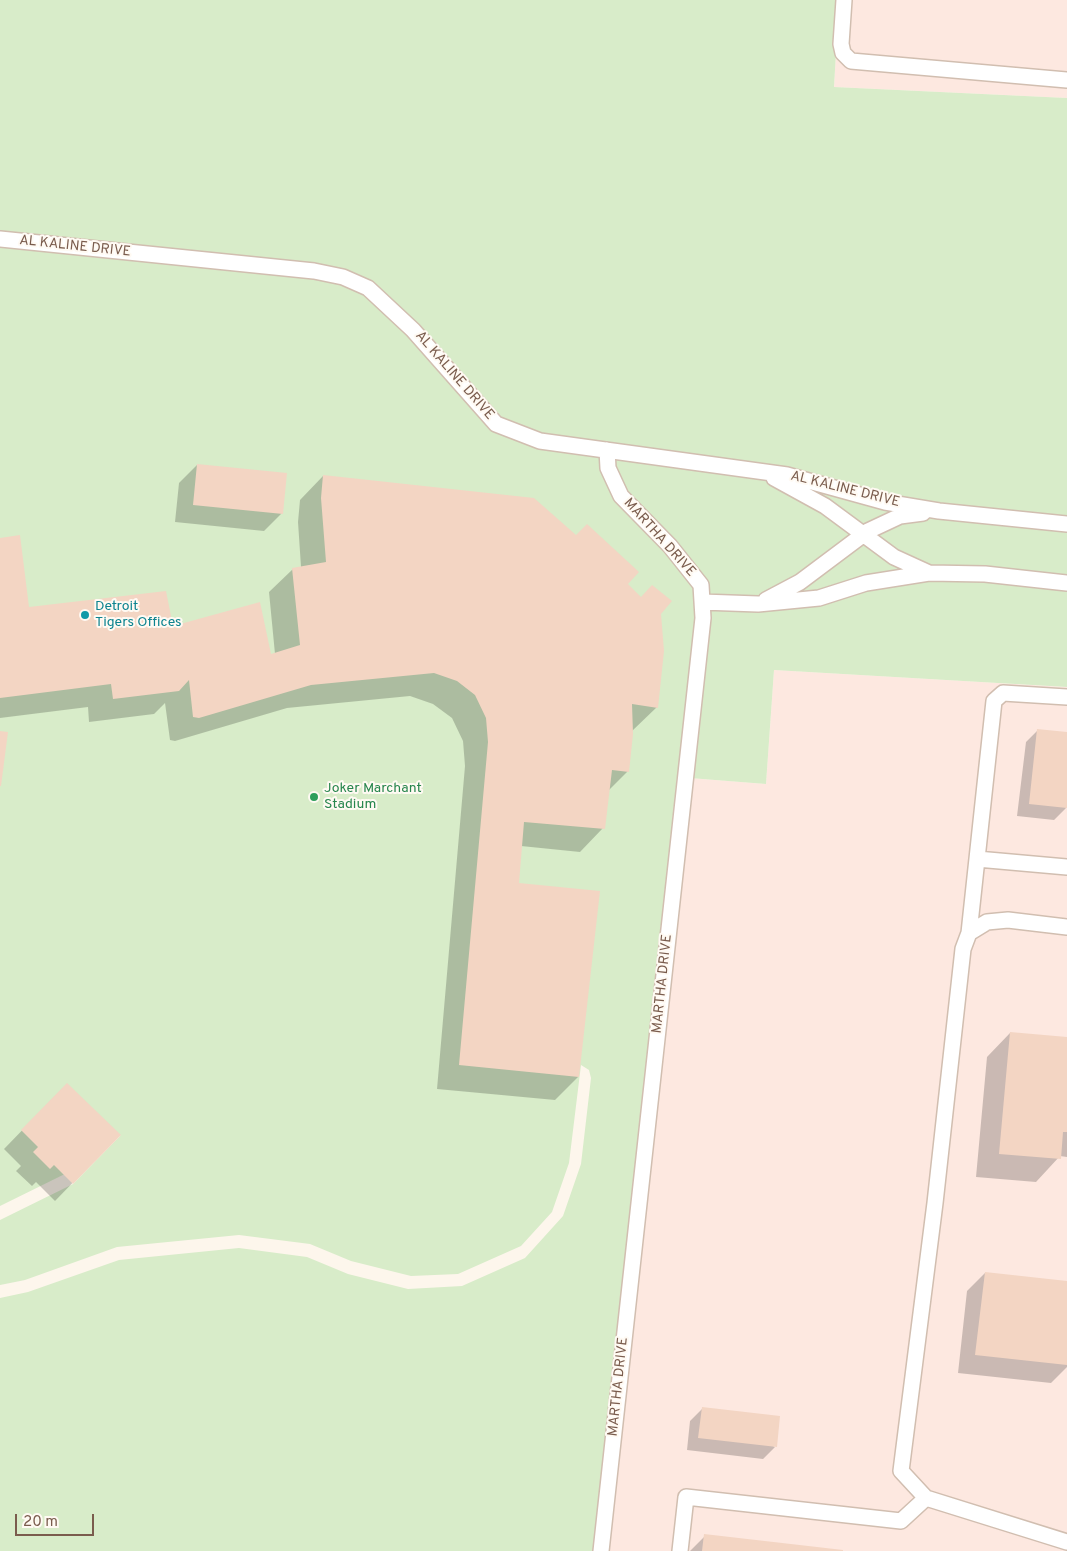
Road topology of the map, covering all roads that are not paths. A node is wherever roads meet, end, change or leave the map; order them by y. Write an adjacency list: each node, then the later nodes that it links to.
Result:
1 (844, 0): 2 (lane)
2 (1067, 80)
3 (0, 239): 4 (lane, AL KALINE DRIVE)
4 (607, 450): 5 (lane, AL KALINE DRIVE); 11 (lane, MARTHA DRIVE)
5 (764, 472): 6 (lane, AL KALINE DRIVE); 8 (lane)
6 (939, 511): 7 (lane, AL KALINE DRIVE); 8 (lane)
7 (1067, 524)
8 (863, 535): 9 (lane); 12 (lane)
9 (929, 573): 10 (lane); 12 (lane)
10 (1067, 583)
11 (702, 602): 12 (lane); 20 (lane, MARTHA DRIVE)
12 (758, 604)
13 (1067, 697): 14 (lane)
14 (977, 859): 15 (lane); 17 (lane)
15 (1067, 867)
16 (1067, 927): 17 (lane)
17 (969, 932): 18 (lane)
18 (926, 1498): 19 (lane); 21 (lane)
19 (1067, 1542)
20 (601, 1551)
21 (680, 1551)

